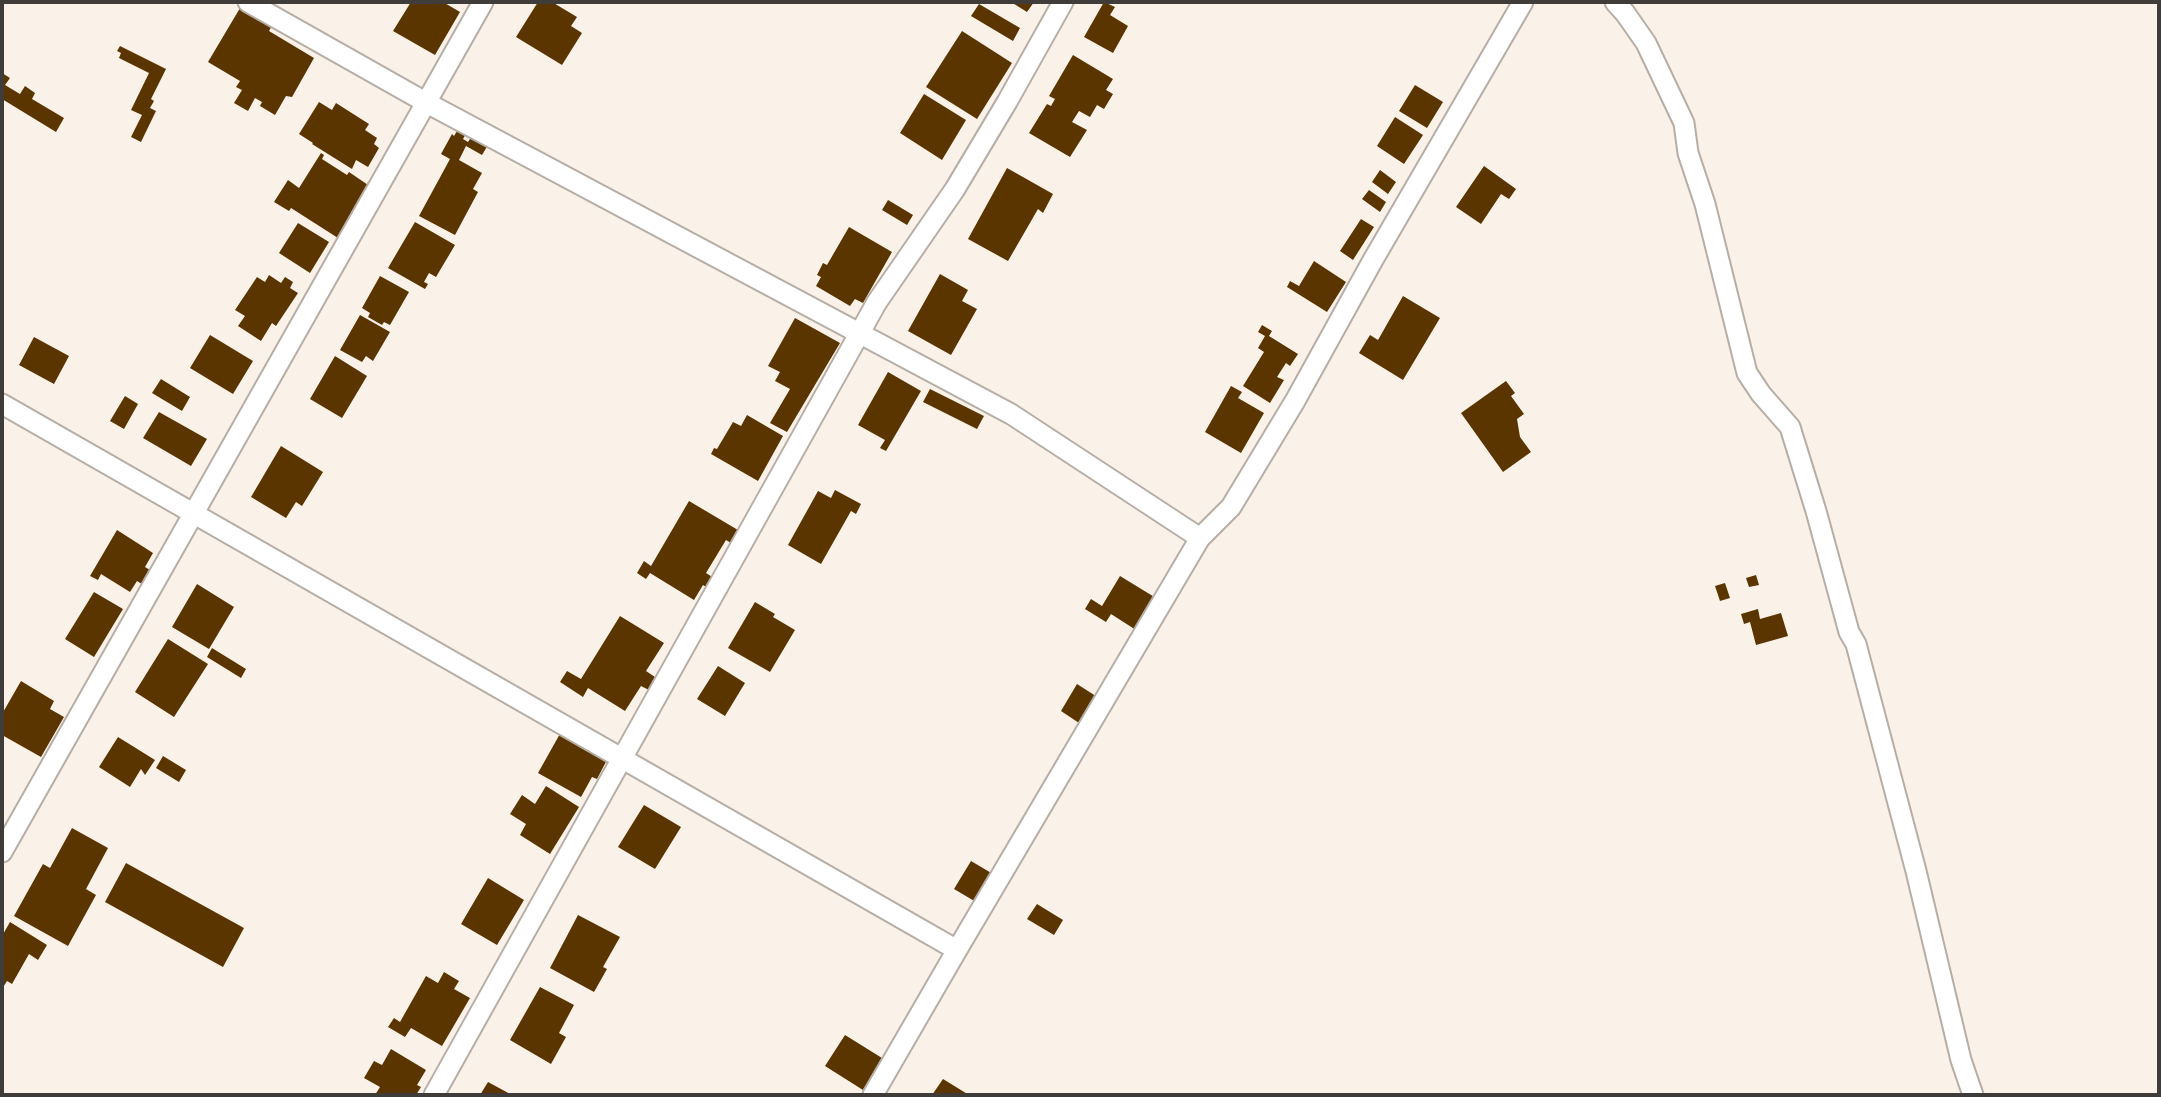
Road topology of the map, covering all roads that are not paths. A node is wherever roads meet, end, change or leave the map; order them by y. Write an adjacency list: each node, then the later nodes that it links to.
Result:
1 (248, 2): 6 (street)
2 (483, 2): 6 (street)
3 (1063, 2): 7 (street)
4 (1523, 2): 10 (street)
5 (1615, 2): 16 (street)
6 (427, 103): 7 (street); 9 (street)
7 (861, 334): 10 (street); 11 (street)
8 (2, 404): 9 (street)
9 (194, 513): 11 (street); 12 (street)
10 (1199, 538): 13 (street)
11 (621, 759): 13 (street); 14 (street)
12 (2, 852)
13 (957, 950): 15 (street)
14 (434, 1095)
15 (873, 1095)
16 (1973, 1095)

